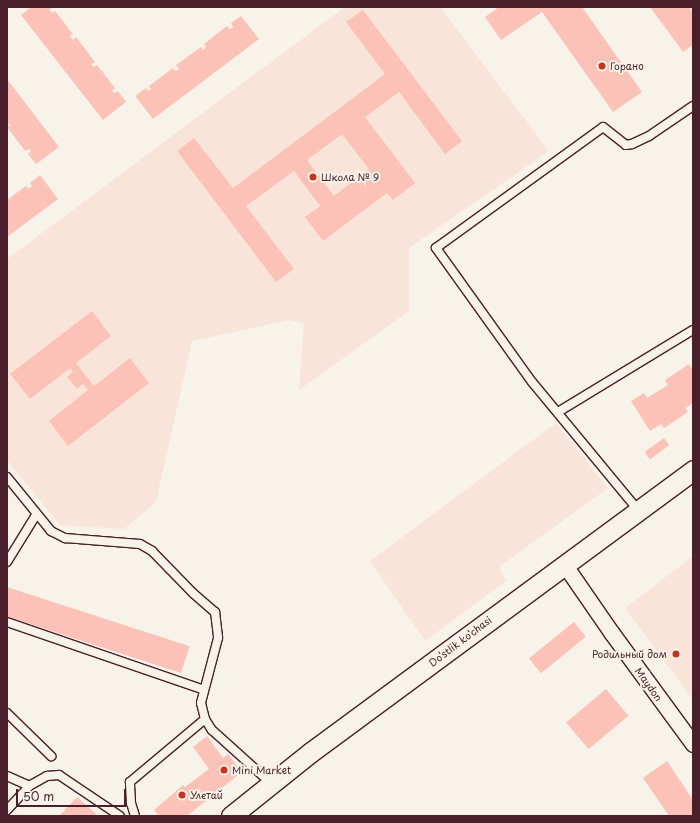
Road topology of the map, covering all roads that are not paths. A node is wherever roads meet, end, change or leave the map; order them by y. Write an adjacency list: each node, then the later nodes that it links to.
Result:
1 (693, 106): 3 (lane)
2 (693, 330): 3 (lane)
3 (558, 412): 6 (lane)
4 (693, 470): 6 (street, Do‘stlik ko‘chasi)
5 (7, 477): 7 (lane)
6 (638, 510): 9 (street, Do‘stlik ko‘chasi)
7 (36, 515): 8 (lane); 11 (lane)
8 (7, 562)
9 (564, 564): 14 (street, Maydon); 17 (street, Do‘stlik ko‘chasi)
10 (7, 622): 11 (lane)
11 (204, 690): 13 (lane)
12 (7, 713): 15 (lane)
13 (205, 719): 17 (lane); 21 (lane)
14 (693, 744)
15 (51, 756)
16 (7, 776): 18 (lane)
17 (272, 784): 22 (street, Do‘stlik ko‘chasi)
18 (29, 786): 19 (lane); 20 (lane)
19 (7, 810)
20 (120, 816)
21 (135, 816)
22 (231, 816)

